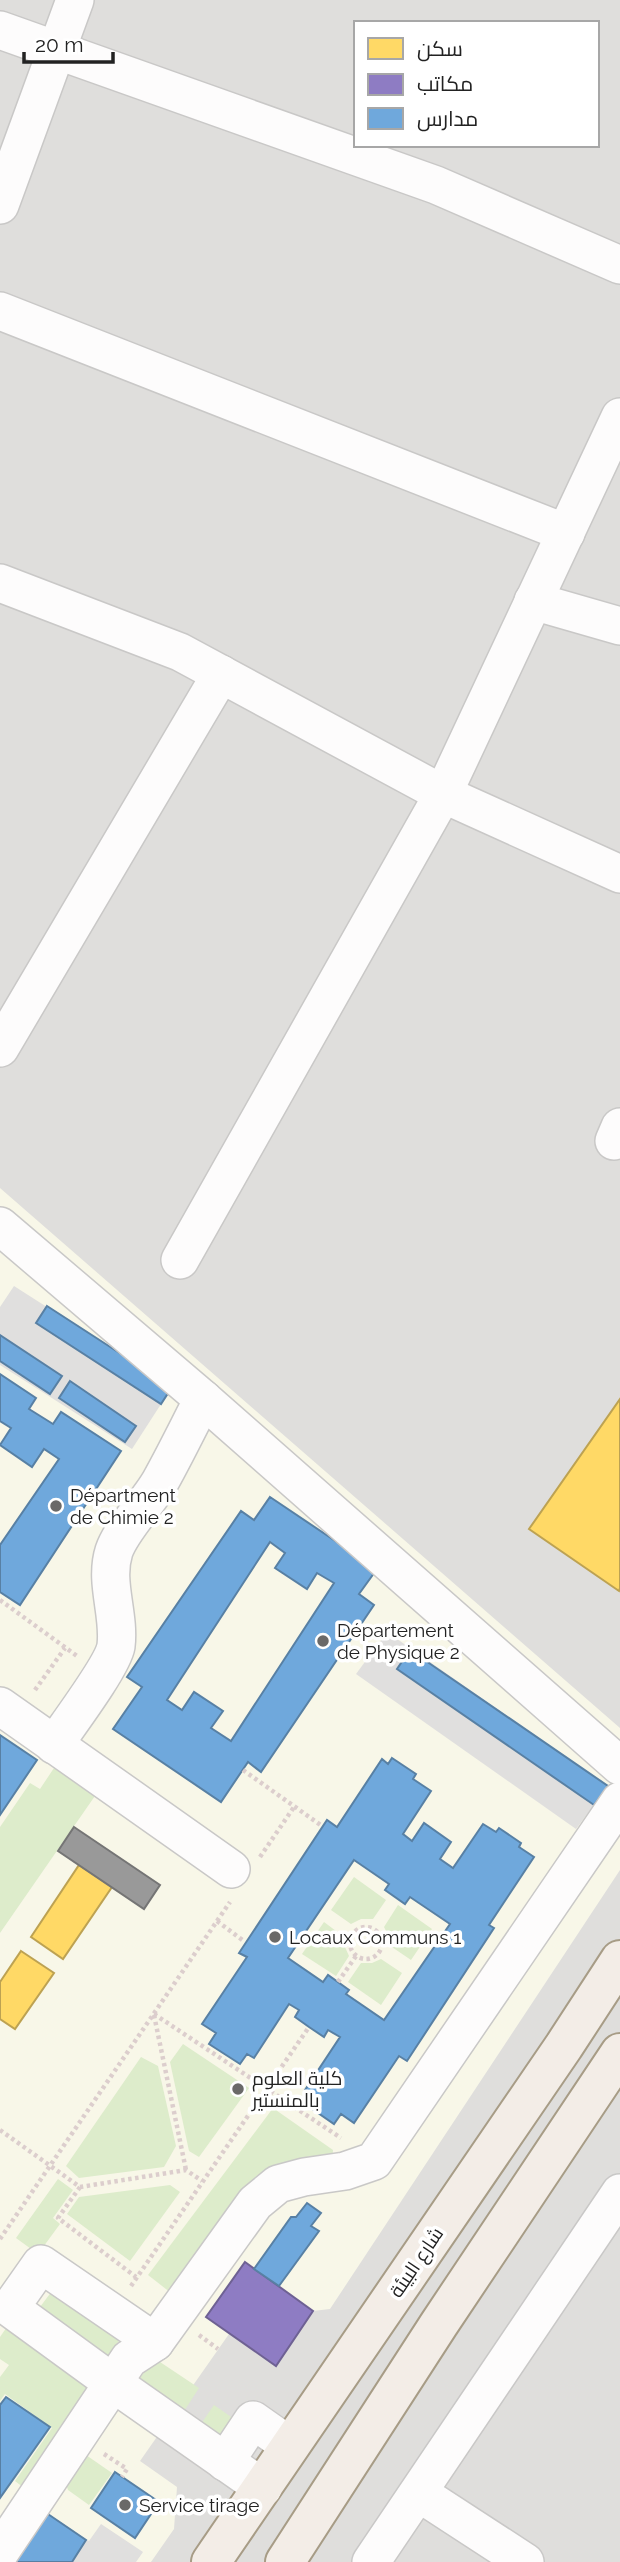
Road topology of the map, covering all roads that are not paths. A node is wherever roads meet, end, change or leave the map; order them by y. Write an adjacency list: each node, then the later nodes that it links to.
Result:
1 (75, 0): 3 (street)
2 (0, 30): 3 (street)
3 (57, 49): 4 (street); 5 (street)
4 (0, 205)
5 (620, 265)
6 (0, 311): 8 (street)
7 (620, 416): 8 (street)
8 (566, 533): 10 (street)
9 (0, 583): 12 (street)
10 (533, 601): 11 (street); 13 (street)
11 (620, 626)
12 (220, 674): 13 (street); 15 (street)
13 (443, 794): 14 (street); 17 (street)
14 (620, 874)
15 (0, 1048)
16 (0, 1226): 18 (street)
17 (180, 1260)
18 (203, 1399): 20 (street); 21 (street)
19 (0, 1706): 20 (street)
20 (54, 1745): 23 (street)
21 (620, 1766)
22 (620, 1801): 27 (street)
23 (240, 1877)
24 (620, 1960): 29 (main road, شارع البيئة)
25 (620, 2053): 31 (main road)
26 (620, 2193): 33 (street)
27 (155, 2342): 28 (street); 28 (street)
28 (113, 2383): 30 (street); 35 (street)
29 (290, 2446): 30 (street); 31 (main road); 32 (main road, شارع البيئة)
30 (225, 2462): 32 (street)
31 (340, 2480): 34 (main road)
32 (263, 2488): 34 (main road); 36 (main road, شارع البيئة)
33 (419, 2493): 38 (street); 39 (street)
34 (311, 2524): 37 (main road)
35 (0, 2552)
36 (211, 2562)
37 (285, 2562)
38 (371, 2562)
39 (525, 2562)

